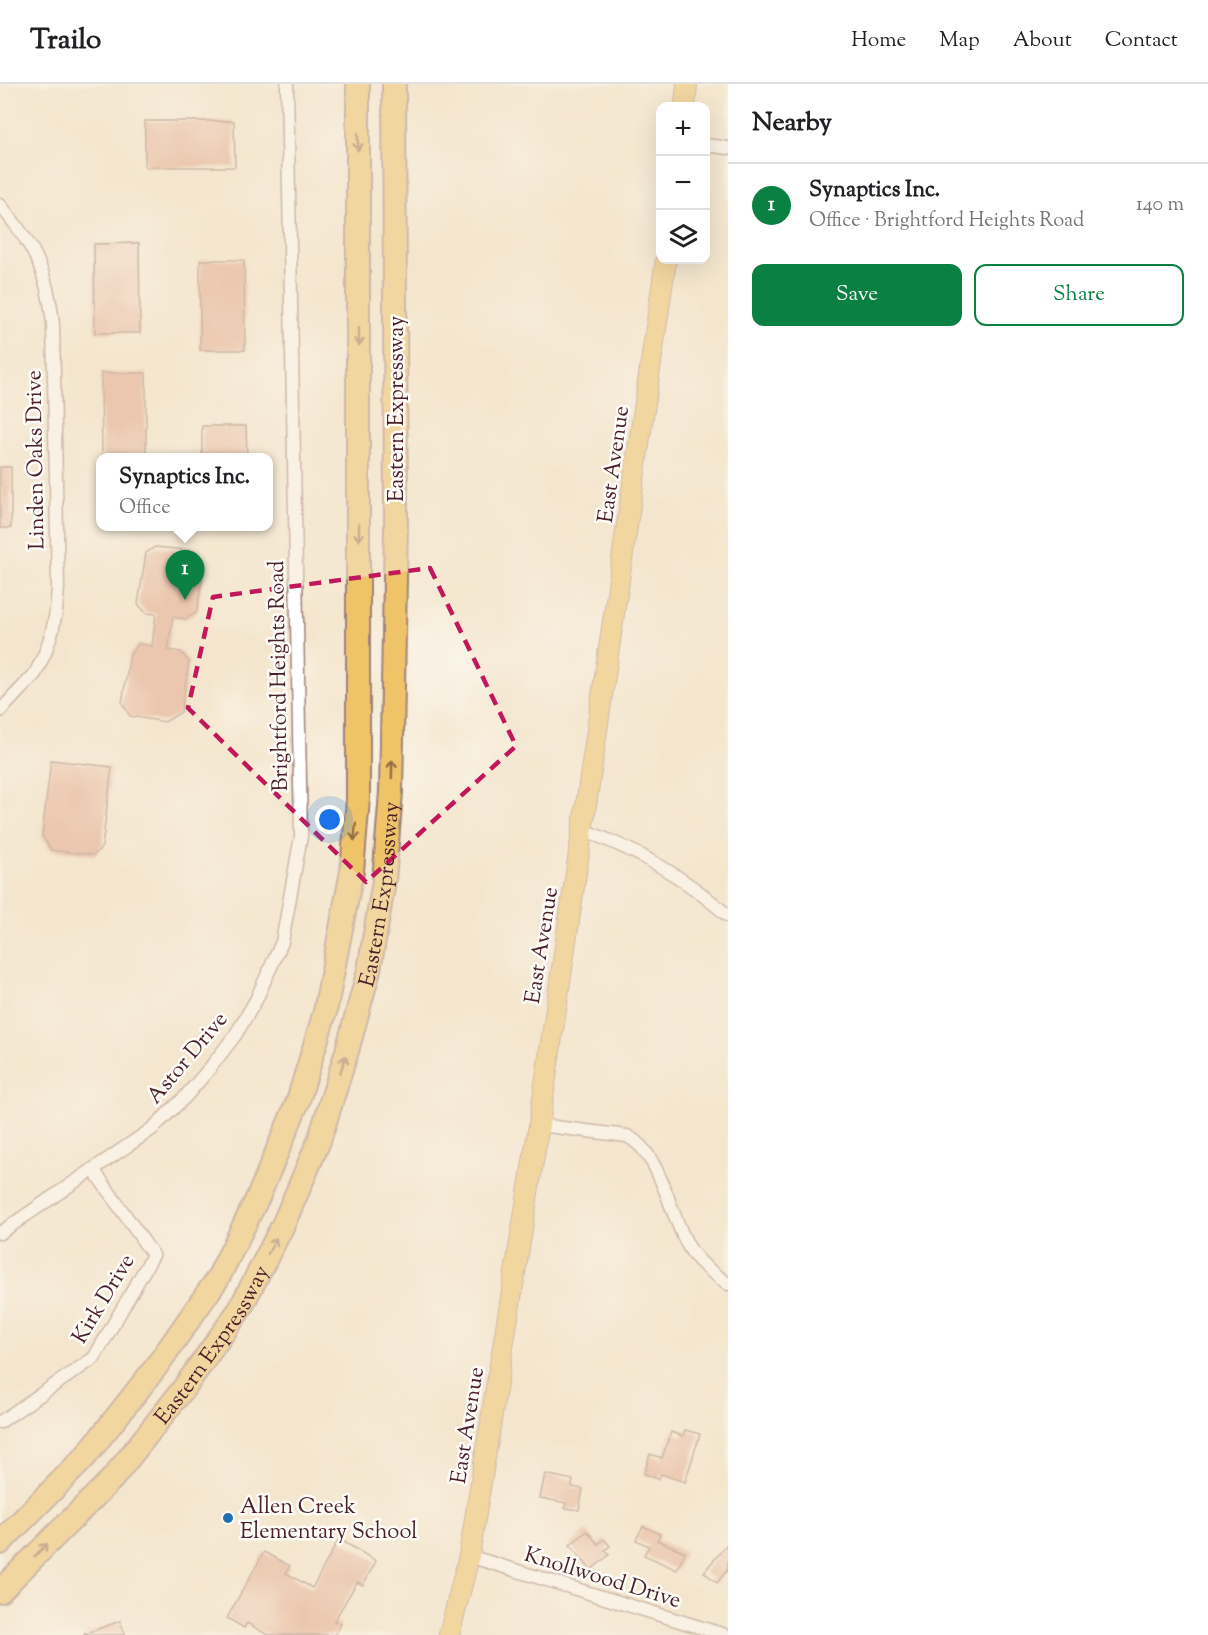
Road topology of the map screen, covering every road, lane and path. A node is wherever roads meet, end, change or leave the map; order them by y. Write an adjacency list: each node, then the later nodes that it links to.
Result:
1 (287, 84): 13 (street, Brightford Heights Road)
2 (358, 84): 19 (highway, Eastern Expressway, one-way to 19)
3 (394, 84): 21 (highway, Eastern Expressway, one-way to 3)
4 (687, 84): 5 (main road)
5 (685, 102)
6 (710, 146): 7 (street)
7 (728, 148)
8 (0, 205): 10 (street, Linden Oaks Drive)
9 (665, 264): 11 (main road, East Avenue)
10 (0, 711)
11 (582, 830): 12 (street); 14 (main road, East Avenue)
12 (728, 916)
13 (282, 942): 15 (street, Astor Drive)
14 (539, 1125): 17 (street); 20 (main road, East Avenue)
15 (93, 1169): 16 (street, Astor Drive); 18 (street, Kirk Drive)
16 (0, 1233)
17 (728, 1284)
18 (0, 1422)
19 (0, 1543)
20 (469, 1556): 22 (main road, East Avenue); 23 (street, Knollwood Drive)
21 (0, 1591)
22 (449, 1635)
23 (725, 1635)

